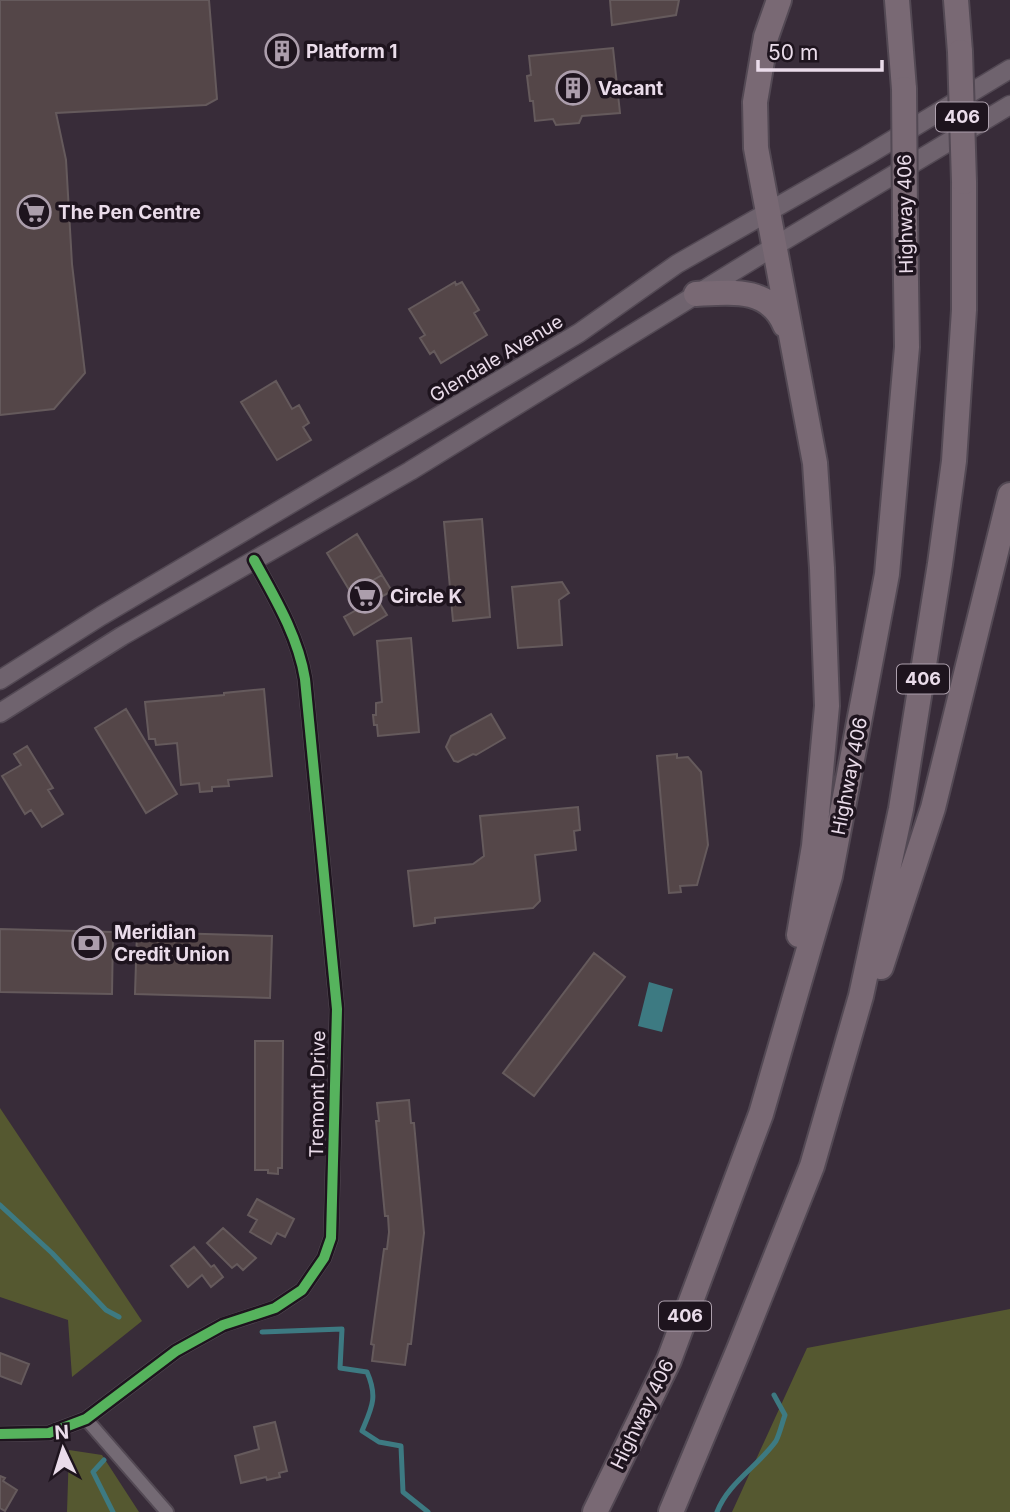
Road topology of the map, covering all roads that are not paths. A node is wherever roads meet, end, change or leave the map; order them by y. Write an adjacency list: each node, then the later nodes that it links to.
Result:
1 (779, 0): 6 (highway)
2 (897, 0): 15 (highway, Highway 406 / 406, bridge)
3 (957, 0): 16 (highway, 406, bridge)
4 (1010, 69): 6 (main road, Glendale Avenue)
5 (1010, 106): 7 (main road)
6 (768, 213): 7 (highway); 11 (main road, Glendale Avenue)
7 (775, 246): 8 (main road); 9 (highway)
8 (696, 294): 9 (highway); 12 (main road)
9 (793, 342): 15 (highway)
10 (1010, 495): 16 (highway)
11 (244, 530): 12 (main road); 13 (main road, Glendale Avenue)
12 (254, 560): 14 (main road); 17 (street, Tremont Drive)
13 (0, 680)
14 (0, 713)
15 (761, 1114): 20 (highway, Highway 406 / 406)
16 (812, 1166): 21 (highway, 406)
17 (86, 1419): 18 (street, Tremont Drive); 19 (street)
18 (0, 1434)
19 (167, 1512)
20 (595, 1512)
21 (671, 1512)

